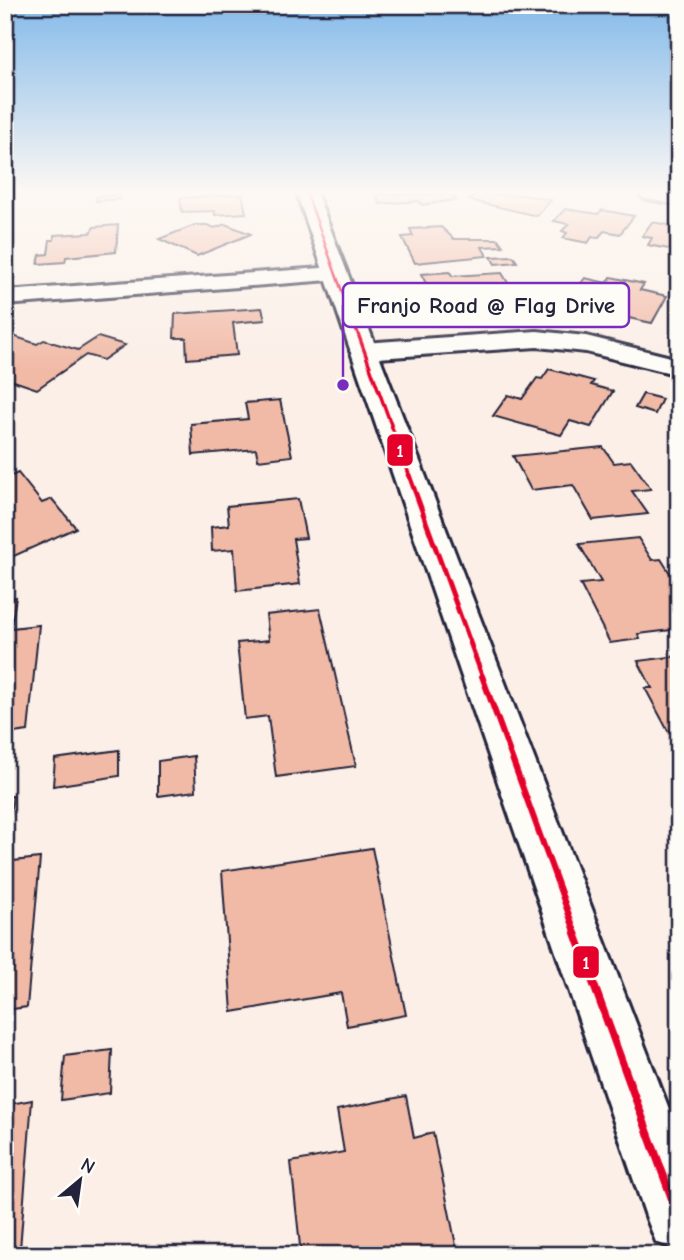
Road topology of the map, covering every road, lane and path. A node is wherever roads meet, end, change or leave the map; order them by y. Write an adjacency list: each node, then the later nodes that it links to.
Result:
1 (328, 253): 2 (street)
2 (335, 274): 3 (street); 4 (street)
3 (5, 298)
4 (363, 351): 5 (street); 6 (street)
5 (679, 367)
6 (679, 1219)

